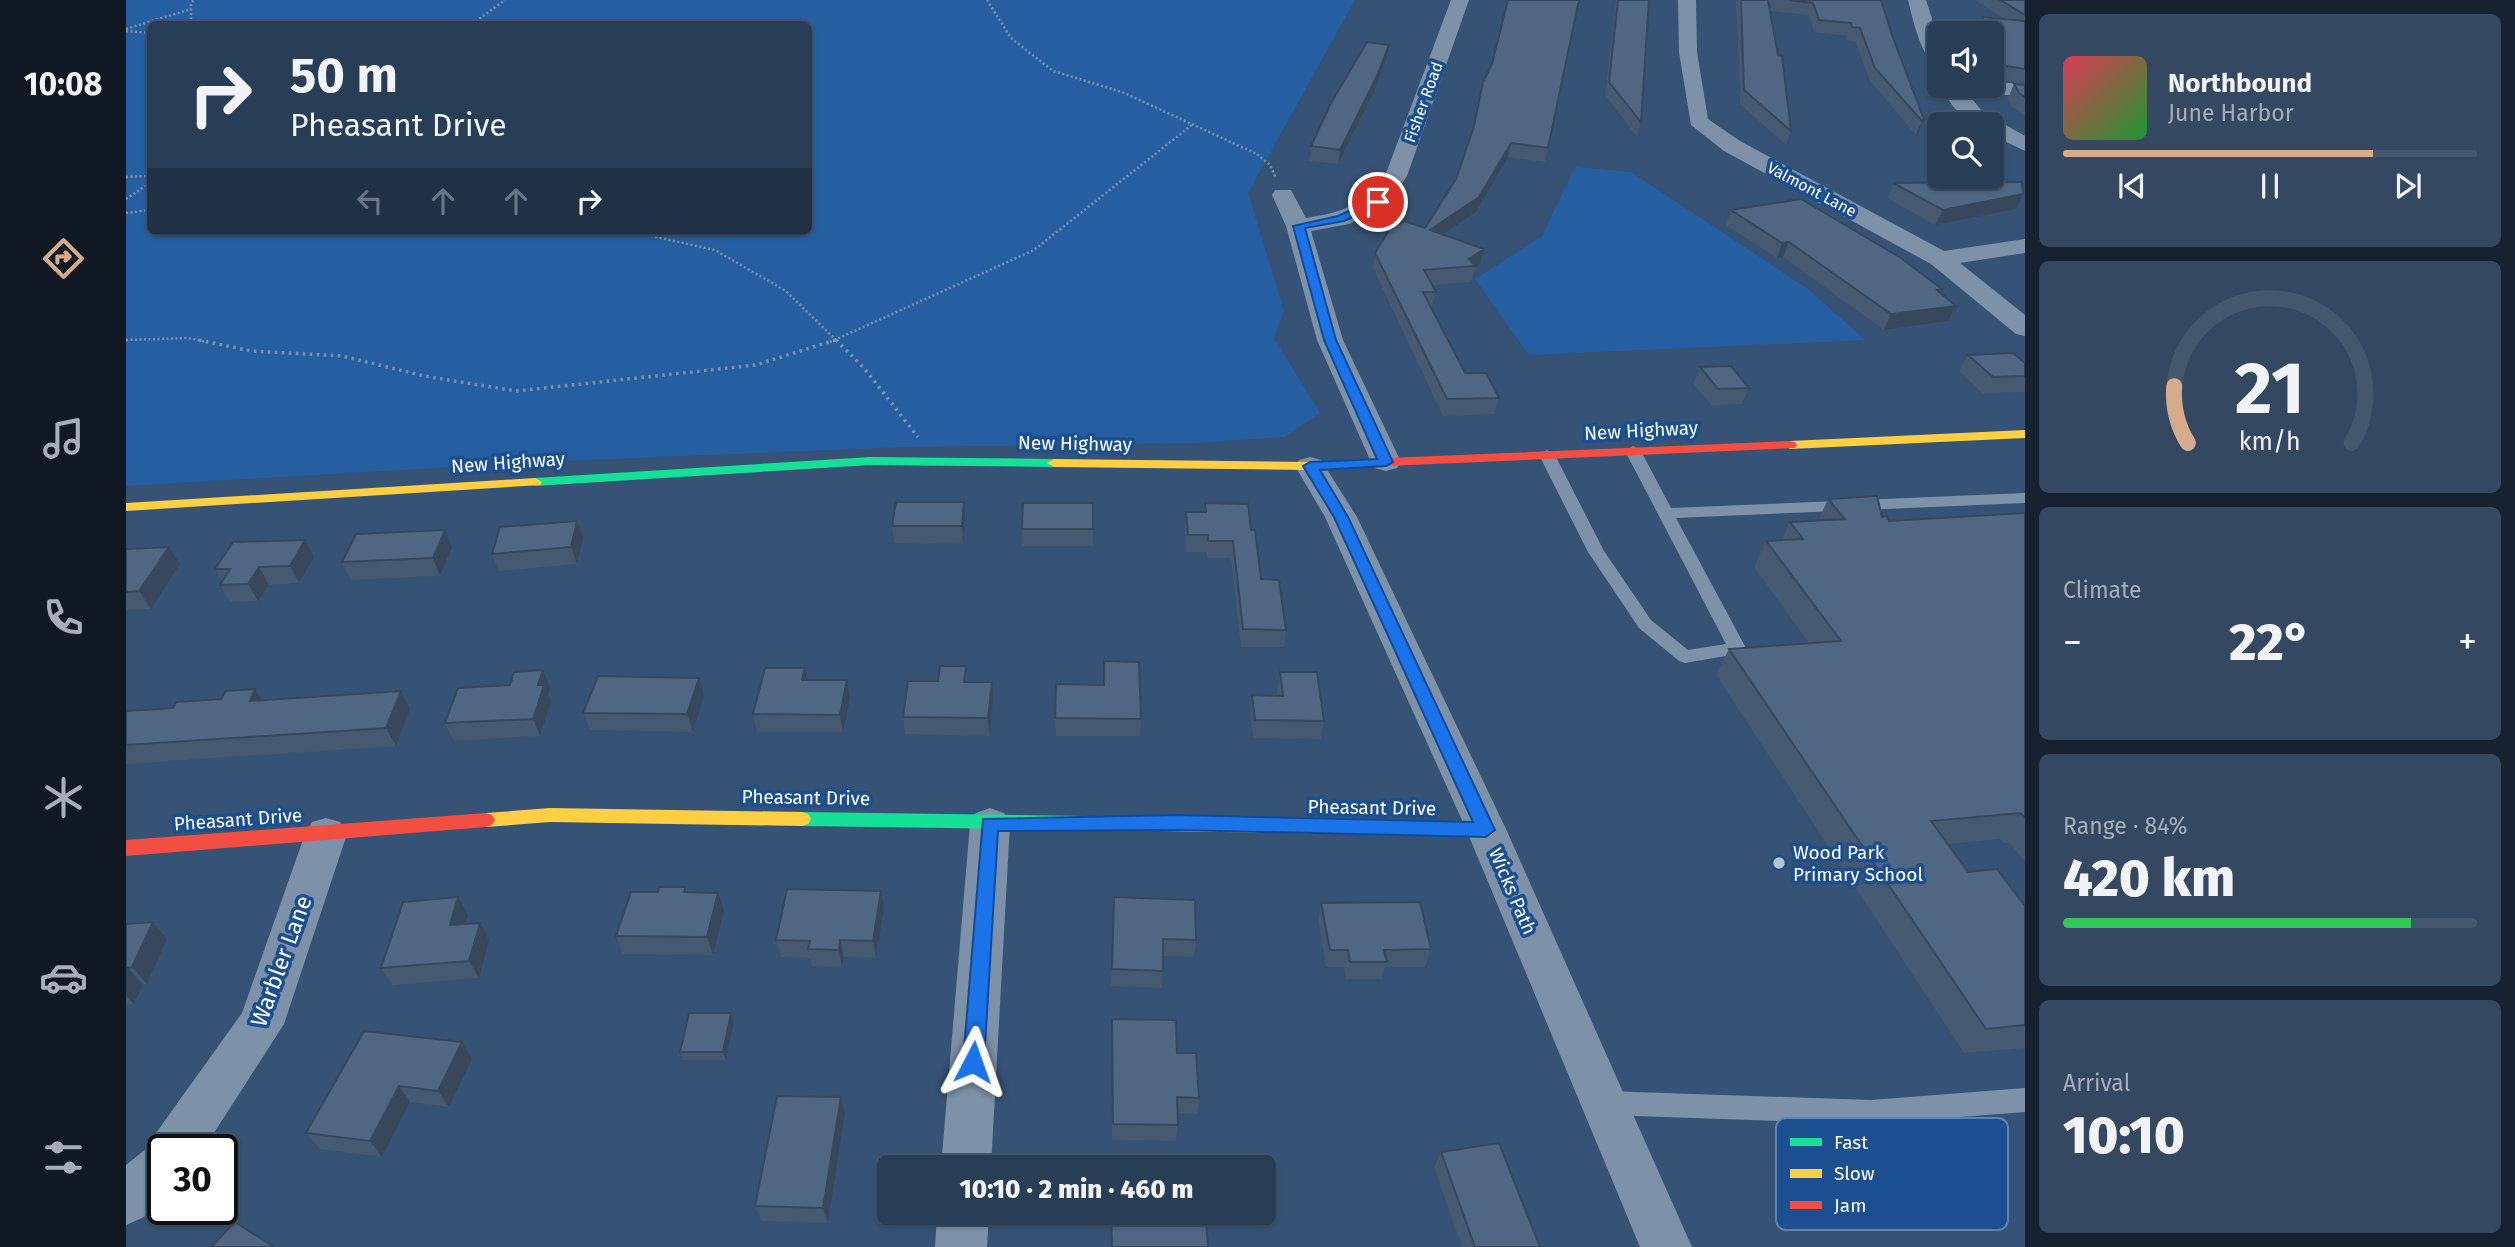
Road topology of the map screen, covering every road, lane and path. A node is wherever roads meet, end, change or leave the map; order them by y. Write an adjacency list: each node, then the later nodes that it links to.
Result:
1 (194, 0): 7 (path)
2 (505, 0): 10 (path)
3 (987, 0): 17 (path)
4 (1460, 0): 27 (street, Fisher Road)
5 (1688, 0): 30 (street, Valmont Lane)
6 (1917, 0): 14 (street)
7 (191, 9): 8 (path); 9 (path)
8 (154, 21)
9 (191, 21)
10 (476, 21)
11 (147, 23): 12 (path)
12 (126, 30): 13 (path)
13 (147, 33)
14 (1927, 34)
15 (2004, 89): 16 (street)
16 (2025, 91)
17 (1193, 124): 23 (path); 33 (path)
18 (2004, 134): 19 (street)
19 (2025, 145)
20 (147, 176): 21 (path)
21 (126, 177)
22 (147, 185): 24 (path)
23 (1283, 195): 27 (street)
24 (126, 200)
25 (147, 210): 26 (path)
26 (126, 213)
27 (1298, 226): 37 (street)
28 (647, 235): 33 (path)
29 (2025, 246): 30 (street)
30 (1940, 259): 31 (street, Valmont Lane)
31 (2025, 328)
32 (126, 340): 33 (path)
33 (836, 340): 38 (path)
34 (2025, 433): 35 (street, New Highway)
35 (1633, 451): 36 (street, New Highway); 42 (lane)
36 (1547, 455): 37 (street, New Highway); 42 (lane)
37 (1386, 462): 39 (street, New Highway)
38 (938, 463): 39 (street, New Highway); 41 (street, New Highway)
39 (1310, 466): 44 (street, Wicks Path)
40 (2025, 498): 42 (lane)
41 (126, 507)
42 (1666, 513)
43 (990, 824): 44 (street, Pheasant Drive); 45 (street, Pheasant Drive); 50 (street)
44 (1486, 830): 48 (street, Wicks Path)
45 (326, 834): 46 (street, Pheasant Drive); 49 (street, Warbler Lane)
46 (126, 848)
47 (2025, 1100): 48 (lane)
48 (1604, 1103): 55 (street, Wicks Path)
49 (185, 1134)
50 (967, 1155)
51 (147, 1180): 52 (street)
52 (126, 1199)
53 (962, 1225): 54 (street)
54 (961, 1247)
55 (1666, 1247)

